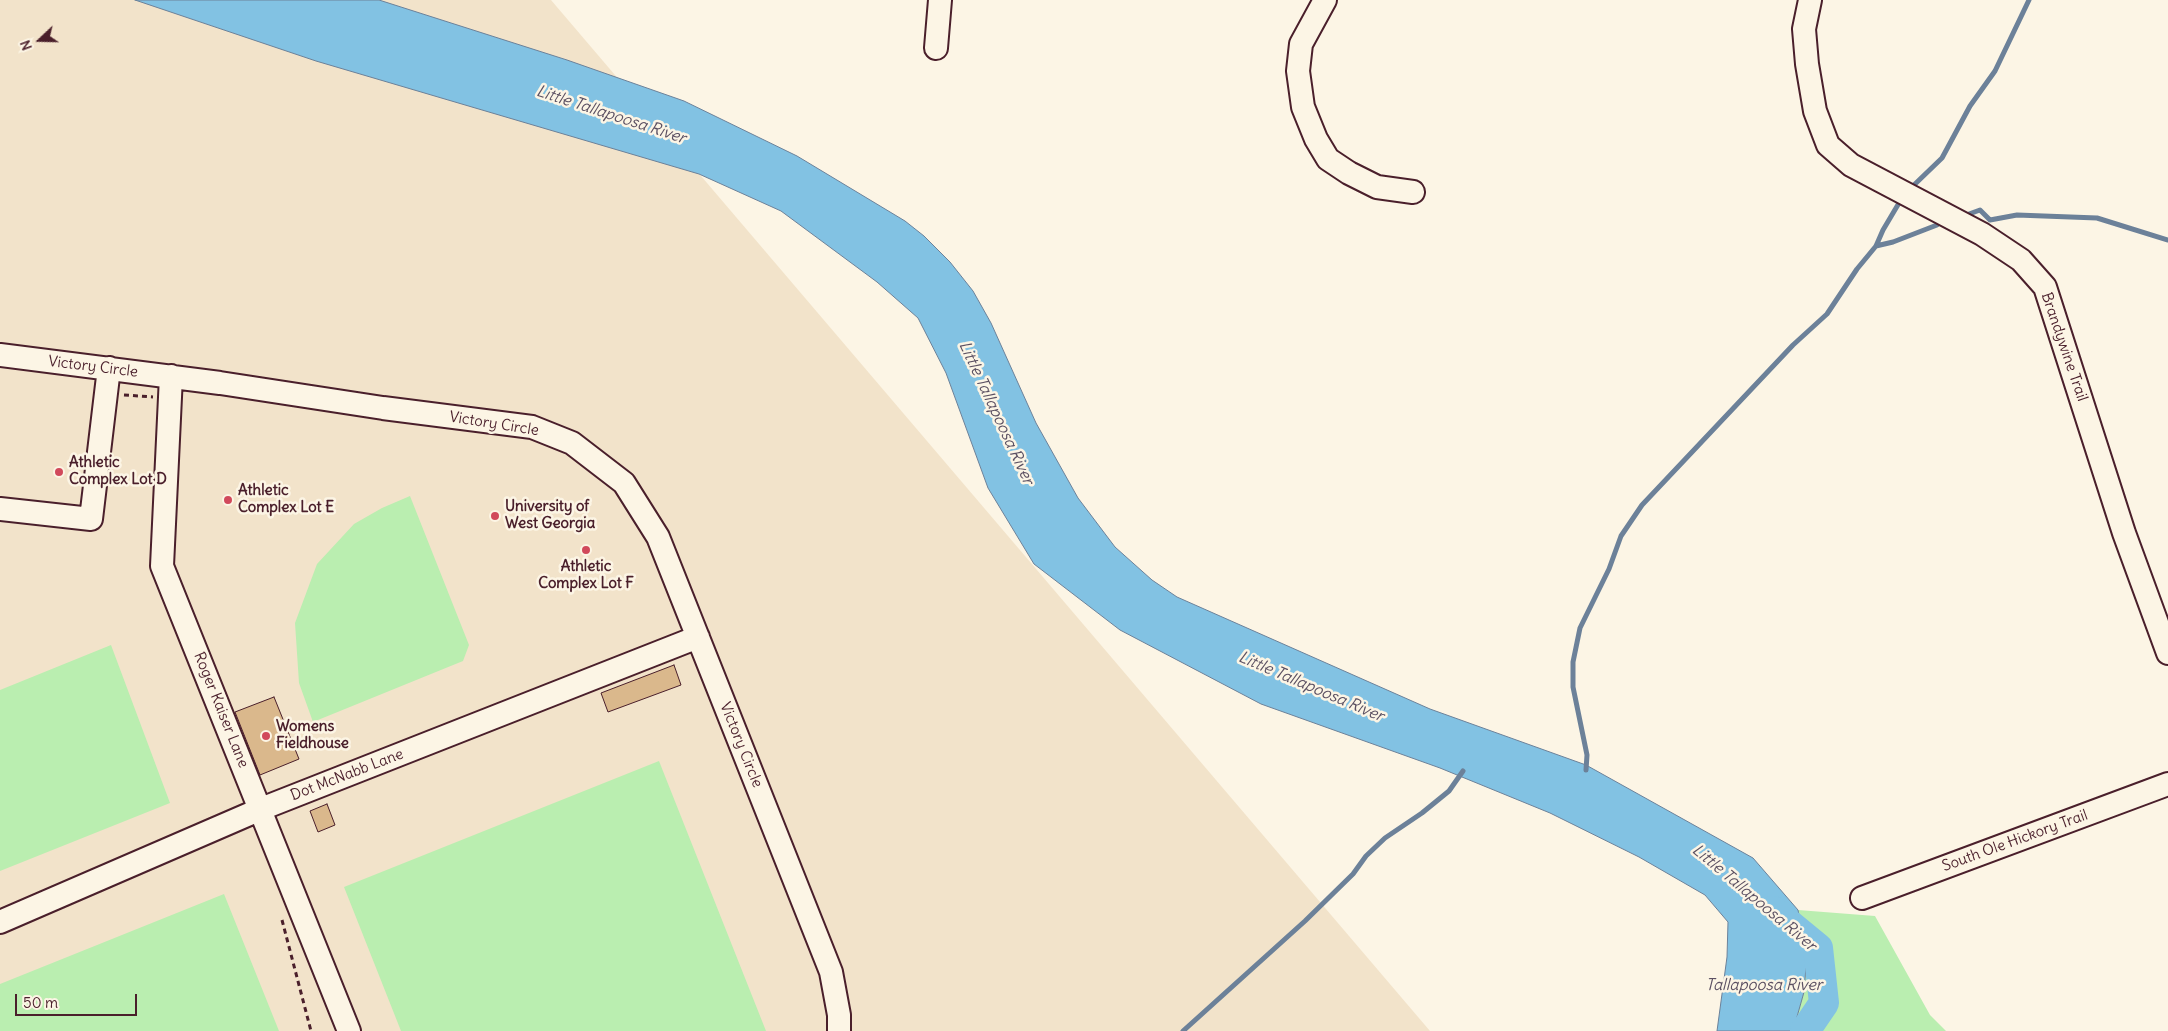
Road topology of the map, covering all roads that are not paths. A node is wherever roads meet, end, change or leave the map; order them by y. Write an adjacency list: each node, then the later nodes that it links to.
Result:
1 (940, 0): 4 (street)
2 (1325, 0): 5 (street)
3 (1810, 0): 11 (street, Brandywine Trail)
4 (936, 48)
5 (1412, 192)
6 (0, 355): 7 (street, Victory Circle)
7 (108, 368): 8 (street, Victory Circle); 9 (street)
8 (171, 387): 10 (street, Victory Circle); 13 (street, Roger Kaiser Lane)
9 (0, 509)
10 (698, 637): 13 (street, Dot McNabb Lane); 17 (street, Victory Circle)
11 (2168, 653)
12 (2168, 784): 14 (street, South Ole Hickory Trail)
13 (260, 809): 15 (street, Dot McNabb Lane); 16 (street, Roger Kaiser Lane)
14 (1862, 898)
15 (0, 922)
16 (349, 1031)
17 (839, 1031)

